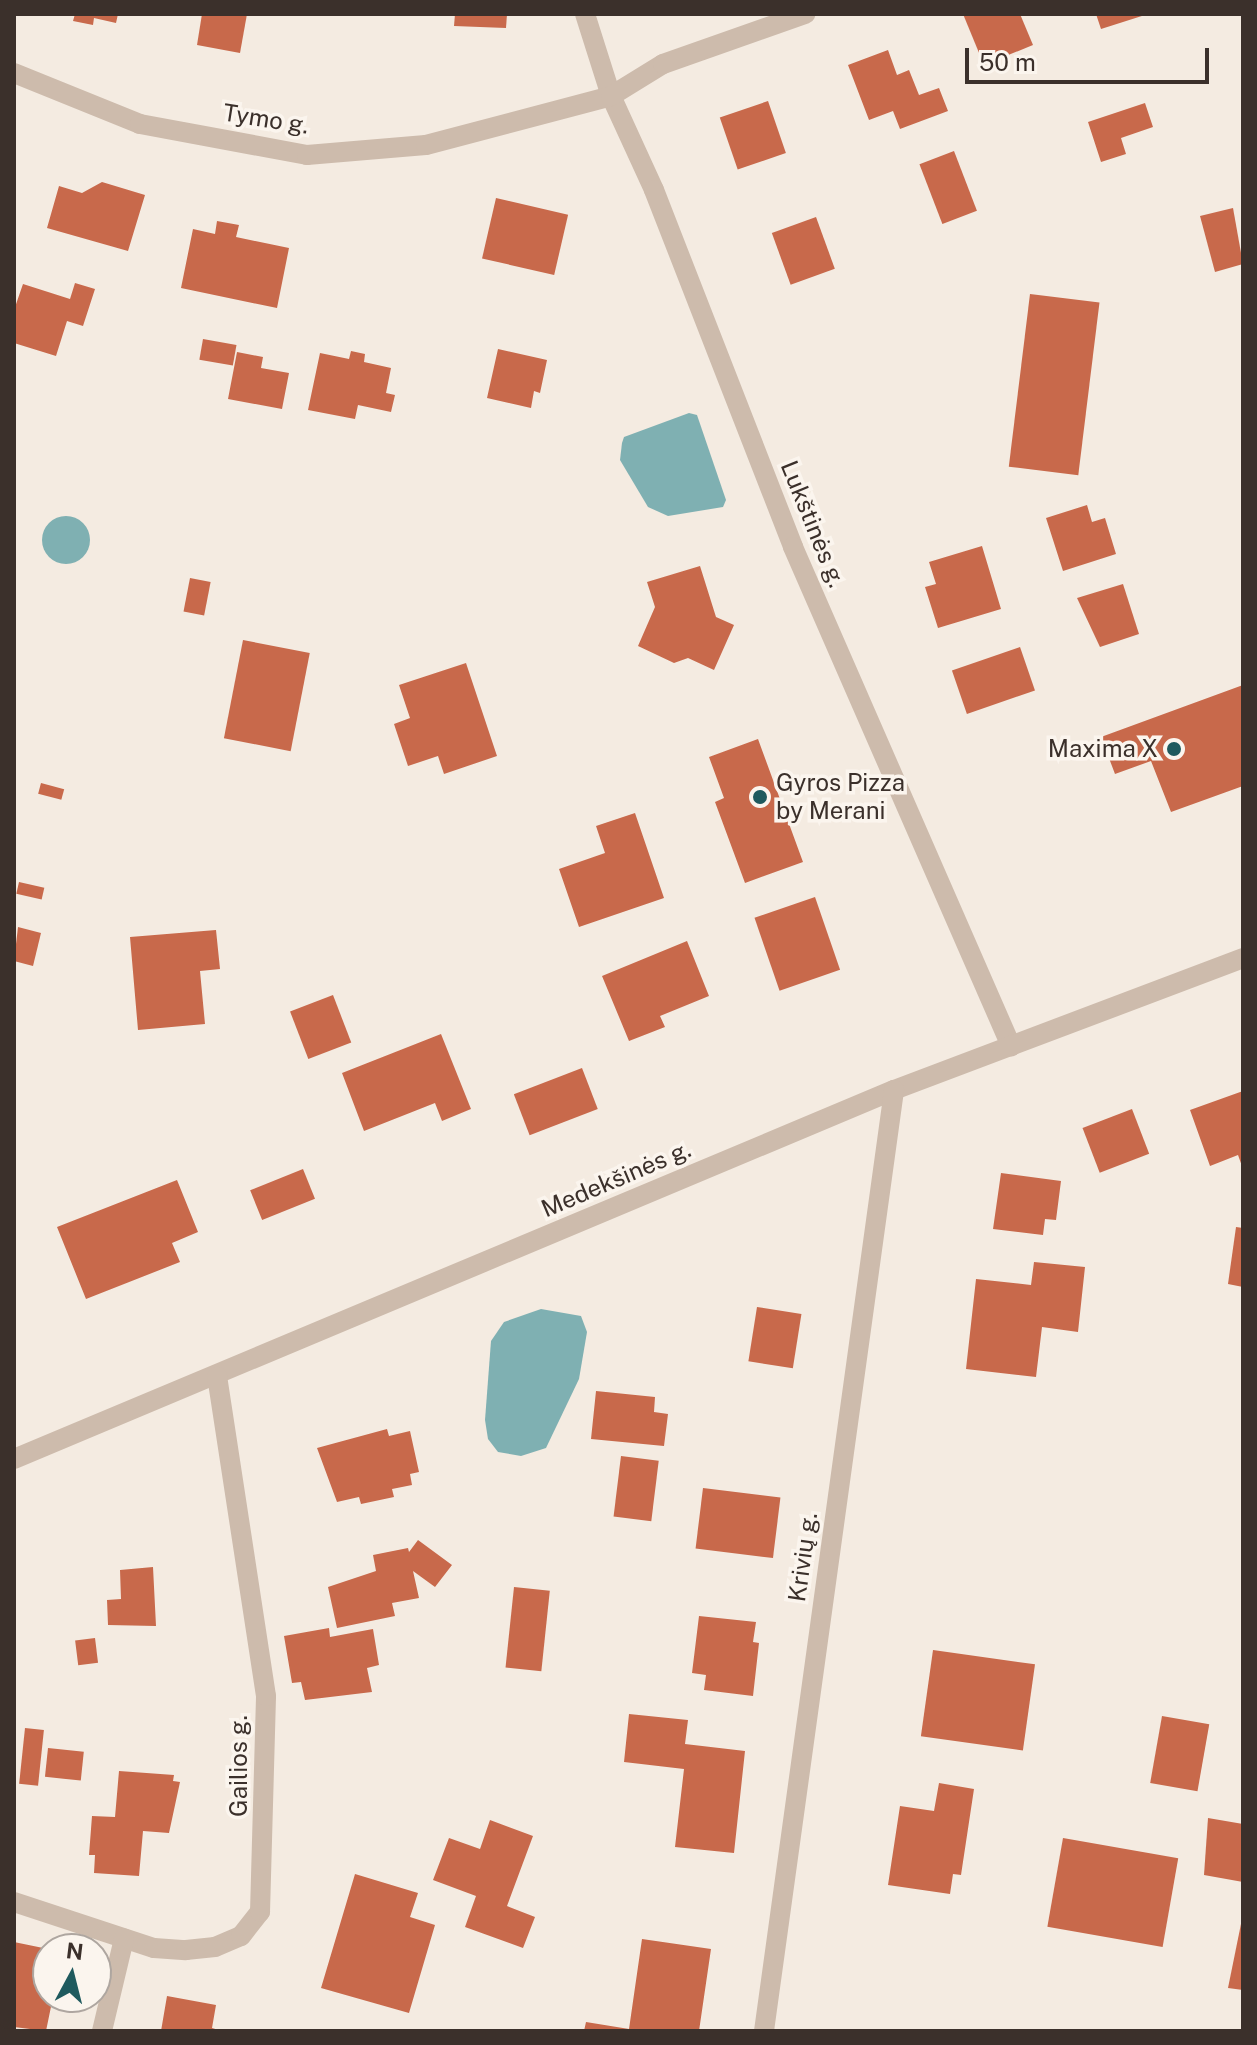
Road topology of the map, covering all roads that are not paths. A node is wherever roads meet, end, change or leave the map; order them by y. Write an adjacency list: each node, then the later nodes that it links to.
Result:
1 (585, 14): 4 (street, Lukštinės g.)
2 (805, 14): 4 (street, Tymo g.)
3 (14, 73): 4 (street, Tymo g.)
4 (611, 96): 6 (street, Lukštinės g.)
5 (1243, 958): 6 (street, Medekšinės g.)
6 (1011, 1046): 7 (street, Medekšinės g.)
7 (894, 1090): 8 (street, Medekšinės g.); 13 (street, Krivių g.)
8 (217, 1377): 9 (street, Medekšinės g.); 11 (street, Gailios g.)
9 (14, 1458)
10 (14, 1902): 11 (street, Gailios g.)
11 (124, 1939): 12 (street)
12 (102, 2031)
13 (764, 2031)

